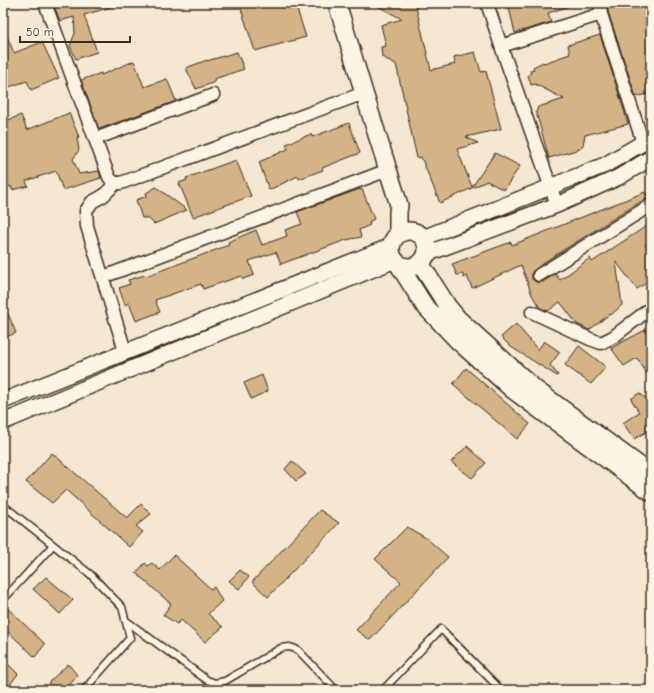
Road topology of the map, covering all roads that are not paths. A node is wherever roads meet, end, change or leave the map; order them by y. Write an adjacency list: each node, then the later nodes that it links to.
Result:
1 (45, 3): 8 (street)
2 (337, 3): 6 (main road)
3 (487, 3): 5 (street)
4 (601, 9): 5 (street); 9 (street)
5 (500, 46): 13 (street)
6 (364, 93): 11 (main road); 12 (street)
7 (213, 95): 8 (street)
8 (95, 139): 12 (street)
9 (647, 141): 13 (street)
10 (651, 158): 15 (street)
11 (388, 170): 14 (main road); 20 (street)
12 (116, 183): 20 (street)
13 (551, 186): 15 (street); 17 (street)
14 (399, 205): 17 (main road); 18 (main road)
15 (557, 205): 17 (street)
16 (651, 205): 19 (street)
17 (422, 247): 18 (main road); 18 (main road); 28 (main road)
18 (395, 251): 23 (street); 26 (street); 28 (main road)
19 (539, 275)
20 (103, 277): 23 (street)
21 (651, 308): 22 (street)
22 (532, 312)
23 (125, 351): 24 (street)
24 (41, 385): 25 (street); 26 (street)
25 (3, 400)
26 (49, 403): 27 (street)
27 (3, 422)
28 (599, 445): 29 (main road); 30 (main road)
29 (651, 474)
30 (651, 492)
31 (3, 505): 32 (lane)
32 (54, 545): 33 (lane); 34 (lane)
33 (3, 600)
34 (125, 620): 35 (lane); 36 (lane)
35 (84, 690)
36 (336, 690)
37 (383, 690): 38 (lane)
38 (501, 690)

